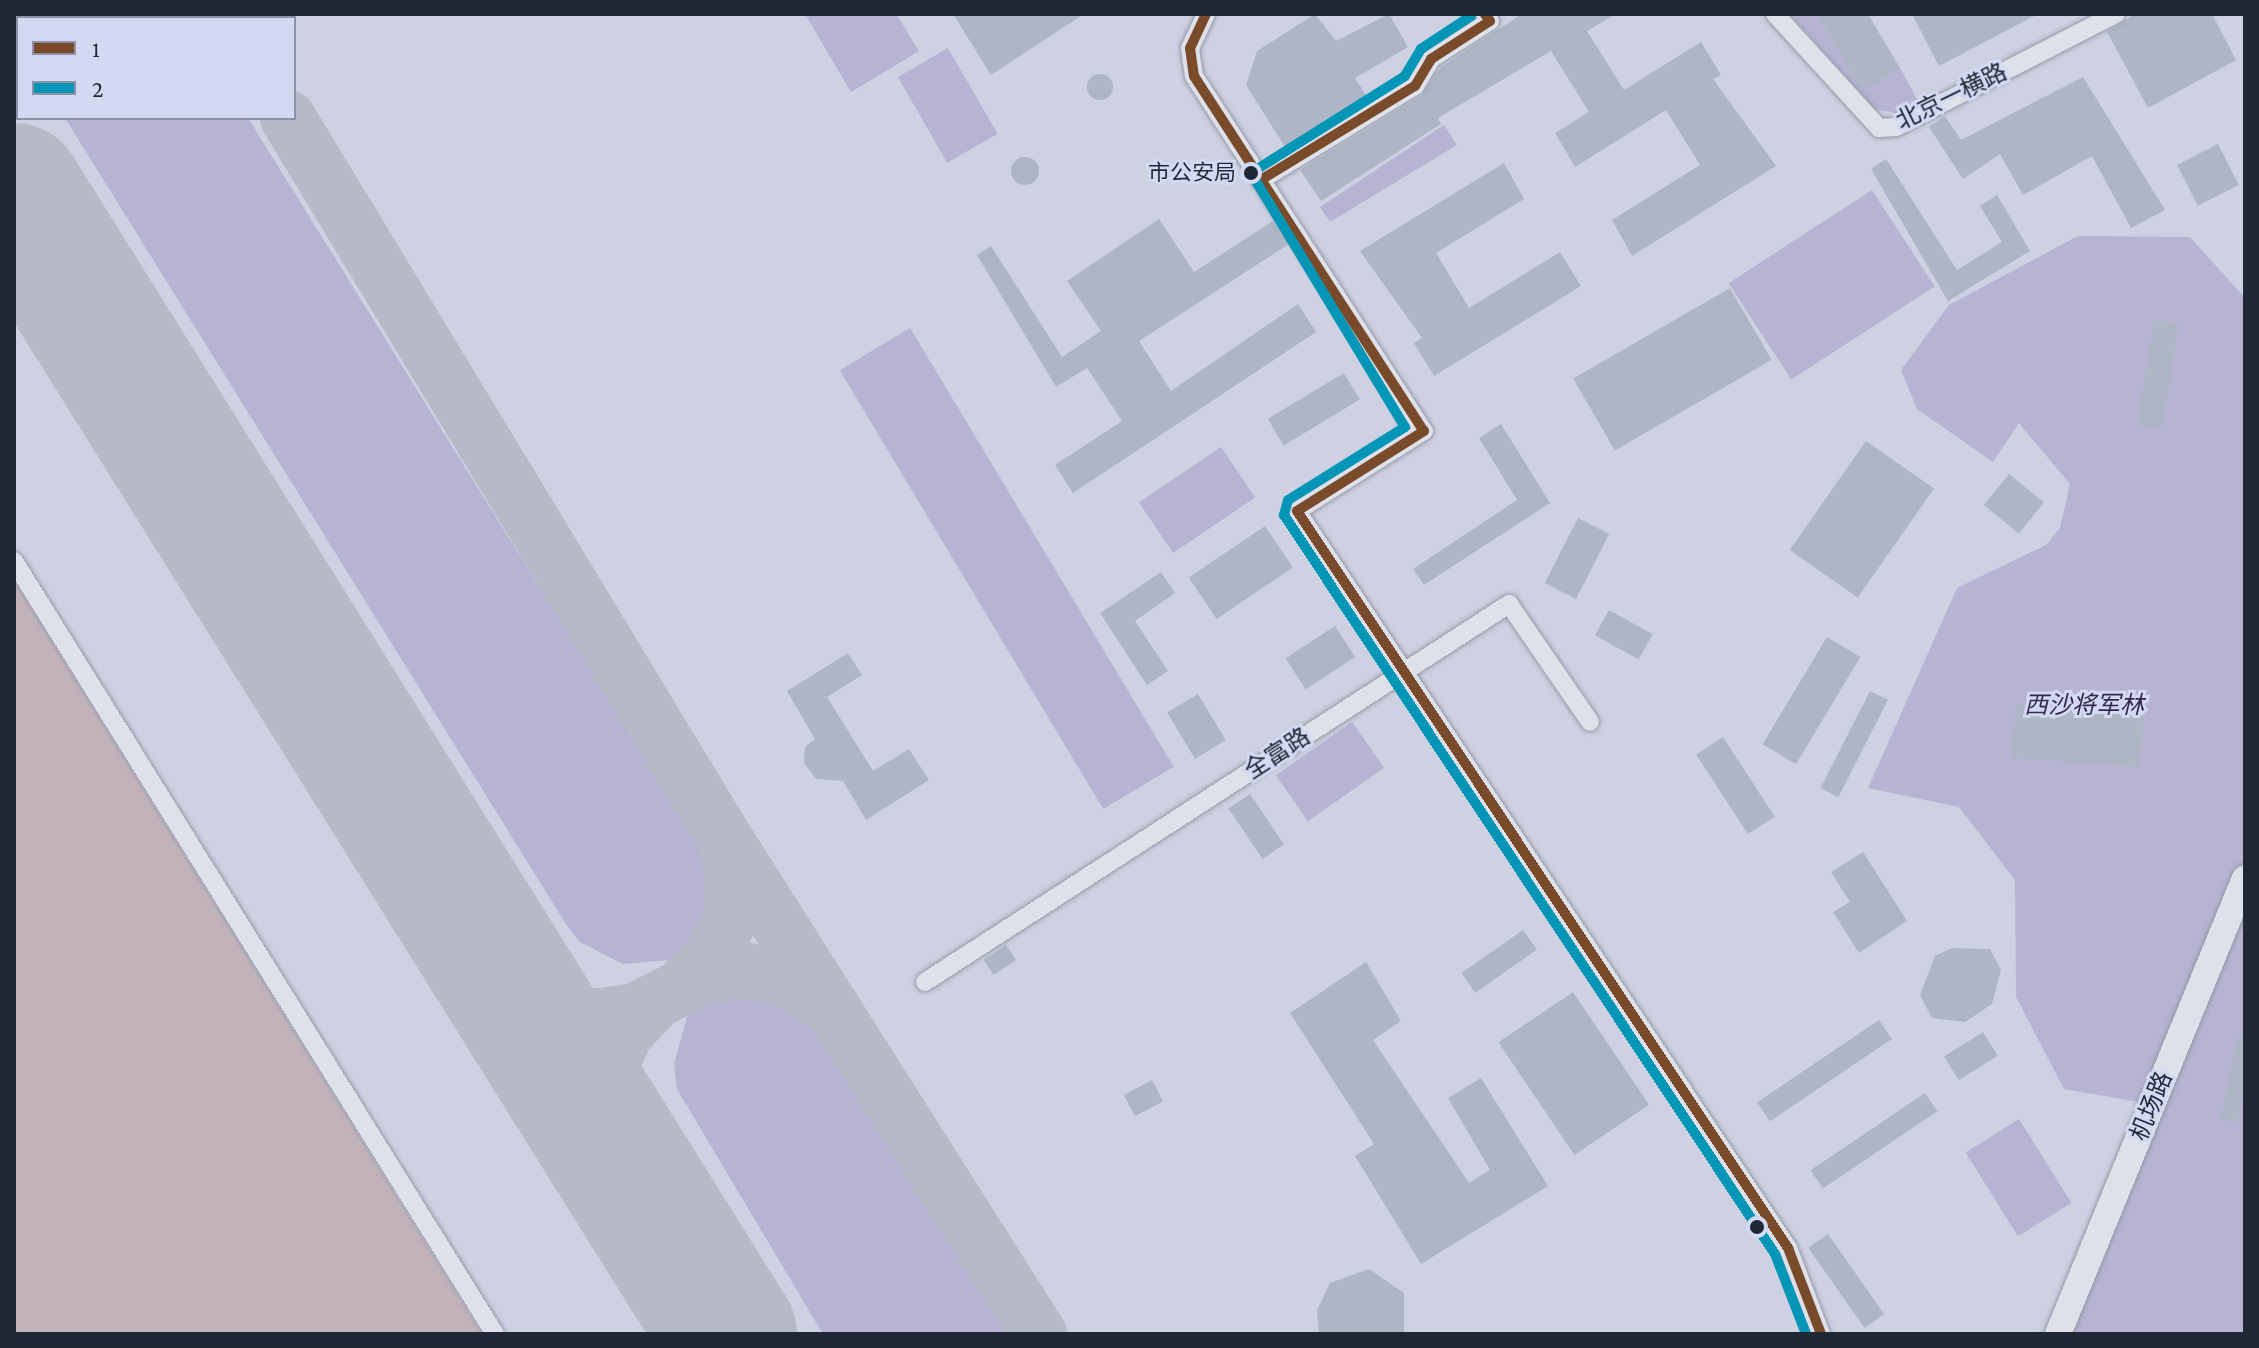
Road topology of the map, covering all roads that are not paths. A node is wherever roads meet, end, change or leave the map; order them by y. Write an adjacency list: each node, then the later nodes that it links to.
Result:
1 (1206, 14): 5 (street)
2 (1775, 14): 3 (street, 北京一横路)
3 (2116, 14)
4 (1492, 16): 5 (street)
5 (1264, 178): 7 (street)
6 (14, 561): 11 (street)
7 (1405, 670): 8 (street, 全富路); 10 (street, 全富路); 12 (street)
8 (1590, 722)
9 (2245, 879): 13 (street, 机场路)
10 (925, 982)
11 (495, 1334)
12 (1821, 1334)
13 (2058, 1334)

